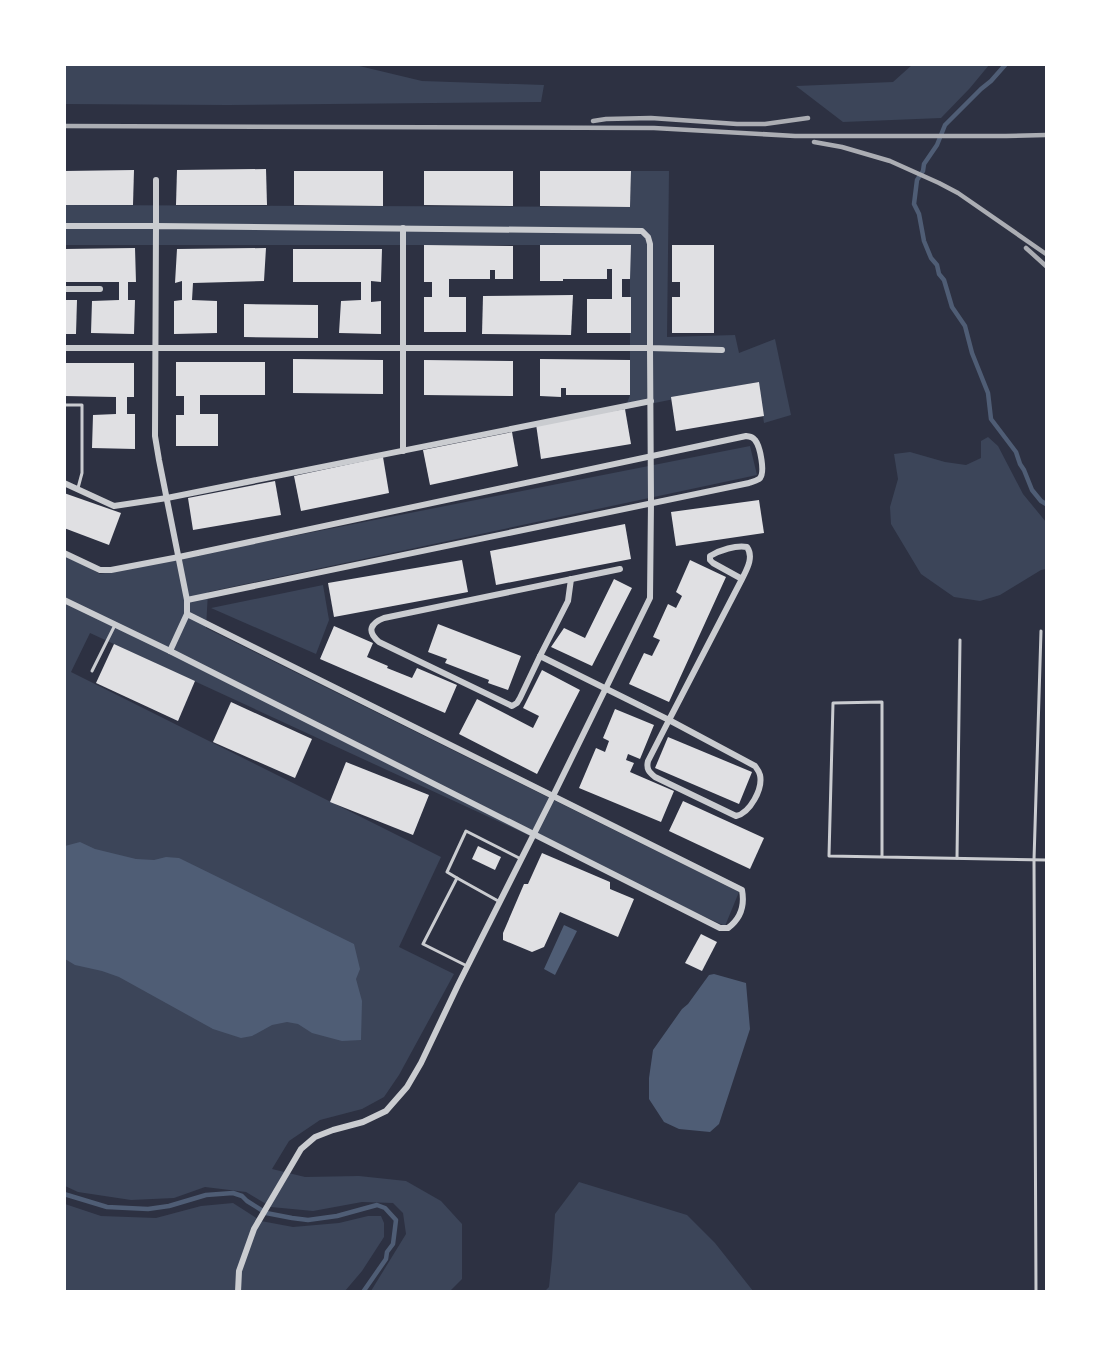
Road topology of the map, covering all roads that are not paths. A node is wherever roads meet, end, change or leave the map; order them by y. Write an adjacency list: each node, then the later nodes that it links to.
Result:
1 (156, 180): 3 (street)
2 (64, 226): 3 (street)
3 (156, 226): 4 (street); 7 (street)
4 (403, 228): 9 (street); 10 (street)
5 (64, 289): 6 (street)
6 (100, 289)
7 (156, 347): 8 (street); 9 (street); 18 (street)
8 (64, 348)
9 (403, 348): 10 (street); 14 (street)
10 (650, 348): 11 (street); 12 (street)
11 (722, 350)
12 (651, 401): 14 (street); 15 (street)
13 (64, 405): 17 (lane)
14 (403, 451): 18 (street)
15 (651, 456): 19 (street); 19 (street); 21 (street)
16 (64, 483): 17 (street)
17 (78, 489): 18 (street)
18 (167, 498): 21 (street)
19 (651, 502): 26 (street); 34 (street)
20 (64, 553): 21 (street)
21 (179, 557): 26 (street)
22 (620, 569): 23 (street)
23 (571, 579): 32 (street); 32 (street)
24 (742, 579): 24 (street); 35 (street)
25 (64, 600): 28 (street)
26 (187, 600): 27 (street)
27 (187, 614): 31 (street); 36 (street)
28 (115, 624): 31 (street); 33 (lane)
29 (1041, 631): 41 (lane)
30 (960, 640): 39 (lane)
31 (170, 651): 37 (street)
32 (540, 656): 34 (street)
33 (92, 671)
34 (606, 688): 35 (street); 36 (street)
35 (669, 720): 35 (street)
36 (553, 796): 37 (street); 37 (street)
37 (533, 835): 40 (street)
38 (882, 857): 38 (lane); 39 (lane)
39 (957, 858): 41 (lane)
40 (521, 859): 43 (lane); 44 (street)
41 (1034, 860): 42 (lane); 47 (lane)
42 (1047, 860)
43 (457, 878): 44 (lane); 45 (lane)
44 (500, 902): 45 (street)
45 (467, 966): 46 (street)
46 (238, 1292)
47 (1036, 1292)

